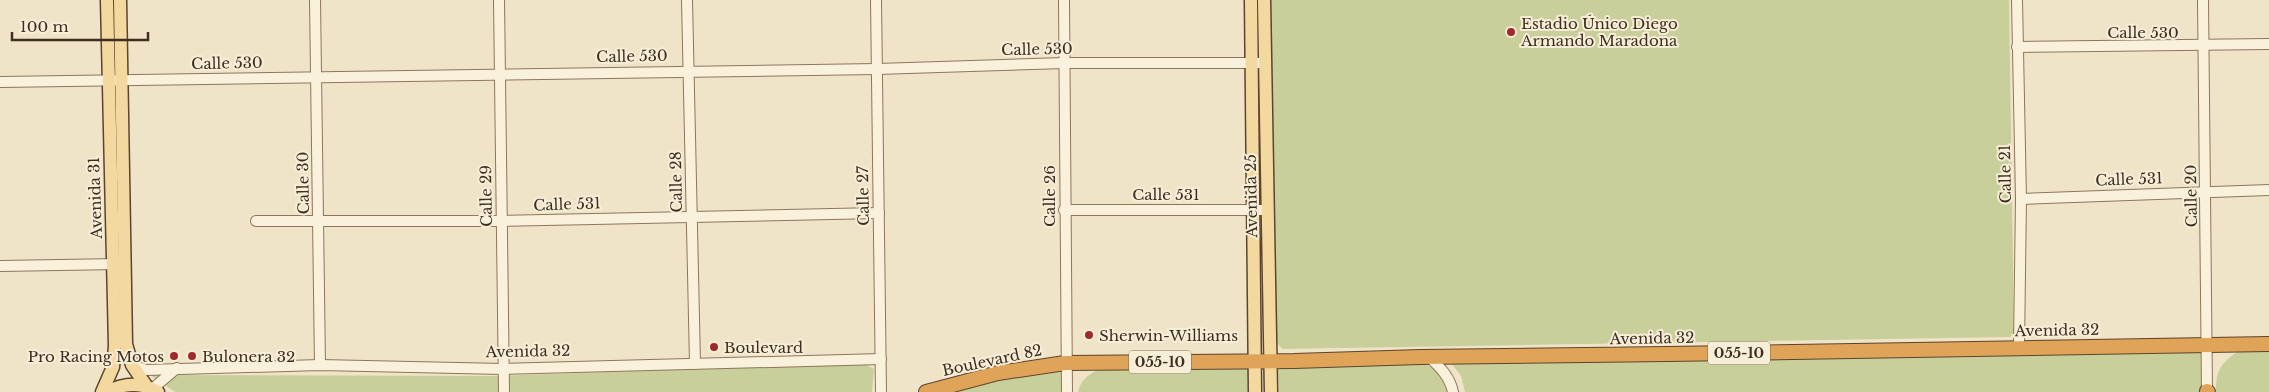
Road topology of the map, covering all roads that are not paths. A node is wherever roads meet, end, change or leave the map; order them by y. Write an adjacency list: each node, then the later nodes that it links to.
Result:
1 (107, 0): 21 (main road, Avenida 31)
2 (120, 0): 22 (main road, Avenida 31)
3 (315, 0): 20 (street, Calle 30)
4 (499, 0): 19 (street, Calle 29)
5 (687, 0): 18 (street, Calle 28)
6 (876, 0): 17 (street, Calle 27)
7 (1064, 0): 15 (street, Calle 26)
8 (1251, 0): 16 (main road, Avenida 25)
9 (1264, 0): 16 (main road, Avenida 25)
10 (2016, 0): 14 (street, Calle 21)
11 (2203, 0): 13 (street, Calle 20)
12 (2269, 44): 13 (street, Calle 530)
13 (2204, 46): 14 (street, Calle 530); 25 (street, Calle 20)
14 (2017, 47): 26 (street, Calle 21)
15 (1065, 63): 16 (street, Calle 530); 17 (street, Calle 530); 28 (street, Calle 26)
16 (1259, 63): 27 (main road, Avenida 25); 29 (main road, Avenida 25)
17 (877, 69): 18 (street, Calle 530); 30 (street, Calle 27)
18 (688, 70): 19 (street, Calle 530); 31 (street, Calle 28)
19 (500, 74): 20 (street, Calle 530); 34 (street, Calle 29)
20 (316, 76): 22 (street, Calle 530); 33 (street, Calle 30)
21 (107, 80): 22 (street, Calle 530); 23 (street, Calle 530); 35 (main road, Avenida 31)
22 (122, 80): 35 (main road, Avenida 31)
23 (0, 82)
24 (2269, 190): 25 (street, Calle 531)
25 (2206, 191): 26 (street, Calle 531); 37 (street, Calle 20)
26 (2021, 199): 39 (street, Calle 21)
27 (1254, 209): 28 (street, Calle 531); 29 (street, Calle 531); 43 (main road, Avenida 25)
28 (1064, 210): 44 (street, Calle 26)
29 (1268, 210): 42 (main road, Avenida 25)
30 (879, 213): 31 (street, Calle 531); 41 (street, Calle 27)
31 (692, 216): 34 (street, Calle 531); 45 (street, Calle 28)
32 (256, 220): 33 (street, Calle 531)
33 (318, 221): 34 (street, Calle 531); 47 (street, Calle 30)
34 (502, 221): 49 (street, Calle 29)
35 (119, 264): 36 (street); 46 (main road, Avenida 31); 51 (main road, Avenida 31)
36 (0, 266)
37 (2208, 344): 38 (highway, Avenida 32 / 055-10); 39 (highway, Avenida 32 / 055-10); 60 (street, Calle 20)
38 (2269, 344)
39 (2019, 347): 40 (highway, Avenida 32 / 055-10)
40 (1429, 357): 42 (highway, Avenida 32 / 055-10); 59 (street)
41 (881, 359): 45 (street, Avenida 32); 54 (street, Calle 27)
42 (1270, 361): 43 (highway, Avenida 32 / 055-10); 58 (main road, Avenida 25)
43 (1255, 362): 44 (highway, Avenida 32 / 055-10); 57 (main road, Avenida 25)
44 (1065, 363): 55 (highway, Boulevard 82 / 055-10); 56 (street, Calle 26)
45 (695, 364): 49 (street, Avenida 32)
46 (132, 365): 48 (street, Avenida 32); 50 (main road, Avenida 31)
47 (320, 365): 48 (street, Avenida 32); 49 (street, Avenida 32)
48 (177, 368): 50 (street)
49 (504, 369): 53 (street, Calle 29)
50 (152, 389): 52 (main road)
51 (102, 392)
52 (107, 392)
53 (504, 392)
54 (881, 392)
55 (926, 392)
56 (1066, 392)
57 (1255, 392)
58 (1271, 392)
59 (1453, 392)
60 (2207, 392)

